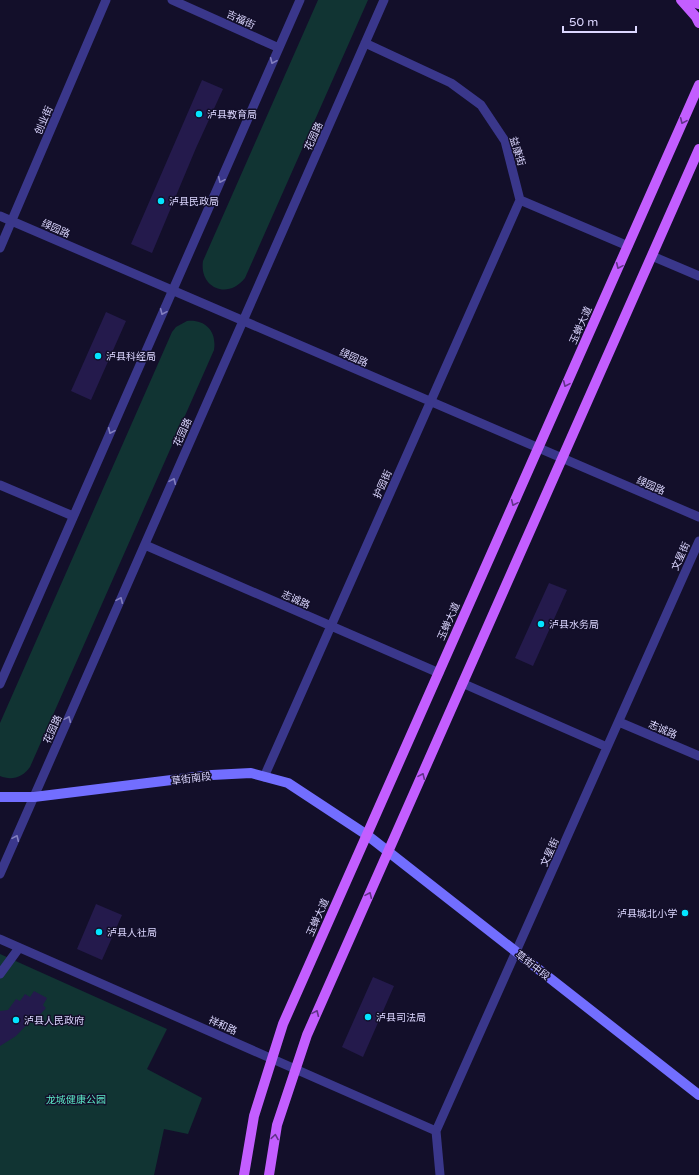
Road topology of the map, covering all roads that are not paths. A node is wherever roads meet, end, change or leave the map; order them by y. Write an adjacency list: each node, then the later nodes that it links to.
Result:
1 (106, 0): 15 (street, 创业街)
2 (172, 0): 10 (street, 吉福街)
3 (300, 0): 10 (street)
4 (384, 0): 9 (street, 花园路)
5 (681, 0): 8 (main road)
6 (690, 0): 7 (main road)
7 (699, 4)
8 (699, 23)
9 (365, 43): 13 (street, 益康街); 21 (street, 花园路)
10 (279, 48): 20 (street, one-way to 20)
11 (699, 86): 16 (main road, 玉蝉大道, one-way to 16)
12 (699, 149): 18 (main road)
13 (520, 200): 16 (street); 22 (street, 护园街)
14 (0, 216): 15 (street, 绿园路)
15 (12, 221): 17 (street, 创业街); 20 (street, 绿园路)
16 (628, 246): 23 (main road, 玉蝉大道, one-way to 23)
17 (0, 248)
18 (652, 256): 19 (street); 24 (main road)
19 (699, 276)
20 (172, 290): 21 (street, 绿园路); 26 (street, one-way to 26)
21 (243, 321): 22 (street, 绿园路); 29 (street, 花园路, one-way to 21)
22 (430, 402): 23 (street, 绿园路); 30 (street, 护园街)
23 (538, 448): 24 (street, 绿园路); 31 (main road, 玉蝉大道, one-way to 31)
24 (562, 458): 27 (street, 绿园路); 32 (main road)
25 (0, 485): 26 (street)
26 (73, 516): 33 (street)
27 (699, 517)
28 (699, 541): 34 (street, 文星街)
29 (145, 544): 30 (street, 志诚路); 39 (street, 花园路, one-way to 29)
30 (331, 626): 31 (street, 志诚路); 37 (street, 护园街)
31 (438, 673): 40 (main road, 玉蝉大道)
32 (462, 683): 35 (street); 41 (main road, one-way to 32)
33 (0, 684)
34 (619, 722): 35 (street, 文星街); 36 (street, 志诚路)
35 (607, 747): 45 (street, 文星街)
36 (699, 756)
37 (264, 777): 39 (main road, 草街南段); 40 (main road, 草街南段)
38 (0, 797): 39 (main road, 草街南段)
39 (34, 797): 42 (street, 花园路, one-way to 39)
40 (367, 835): 41 (main road, 草街中段); 47 (main road, 玉蝉大道)
41 (388, 851): 45 (main road, 草街中段); 48 (main road, one-way to 41)
42 (0, 874)
43 (0, 939): 44 (street, 祥和路)
44 (20, 948): 46 (street); 47 (street, 祥和路)
45 (516, 952): 49 (main road, 草街中段); 50 (street, 文星街)
46 (0, 974)
47 (272, 1059): 48 (street, 祥和路); 51 (main road, 玉蝉大道)
48 (296, 1069): 50 (street, 祥和路); 52 (main road, one-way to 48)
49 (699, 1095)
50 (436, 1131): 53 (street, 文星街)
51 (244, 1175)
52 (269, 1175)
53 (440, 1175)

